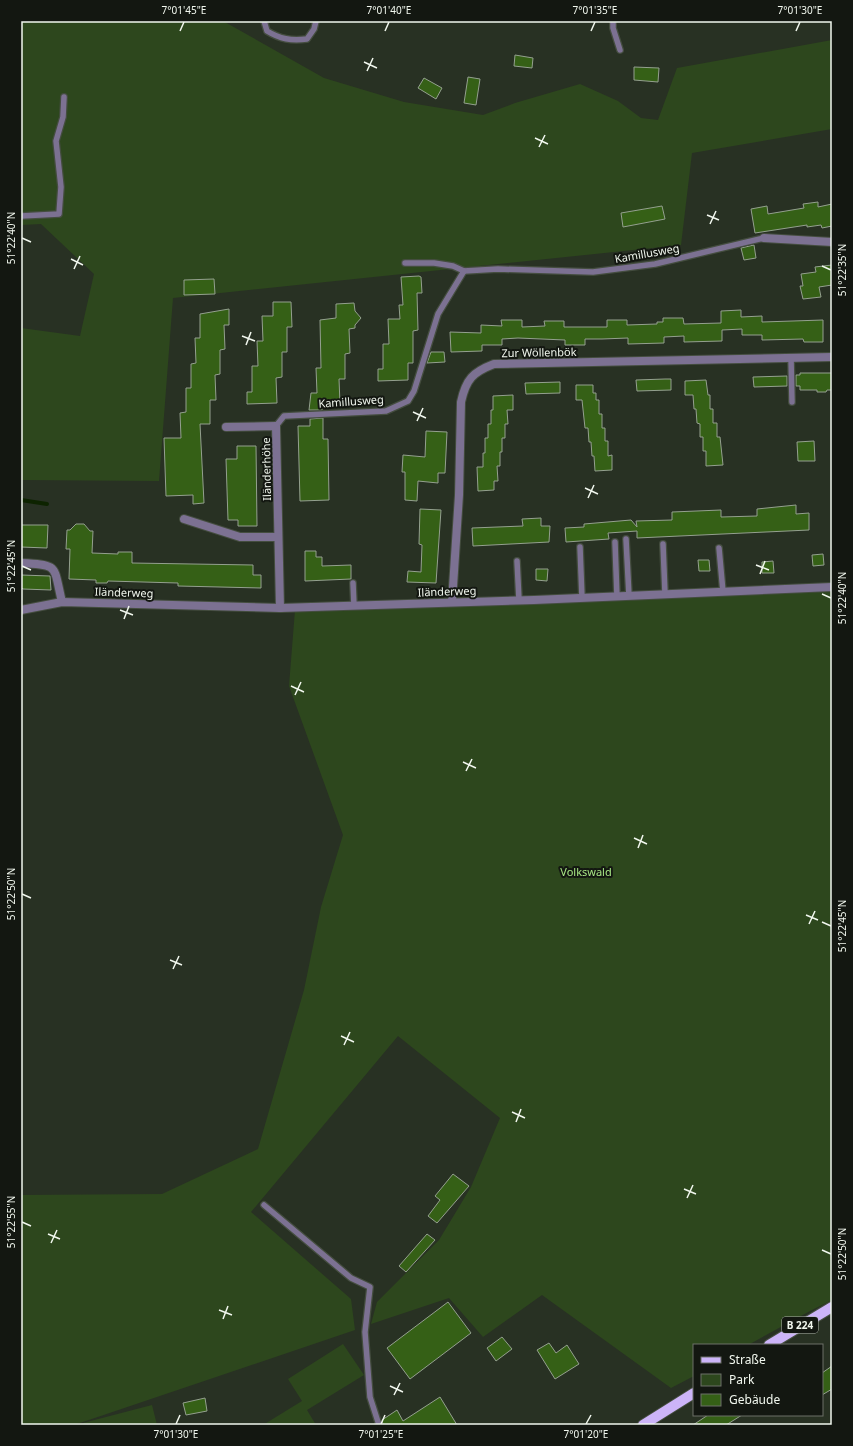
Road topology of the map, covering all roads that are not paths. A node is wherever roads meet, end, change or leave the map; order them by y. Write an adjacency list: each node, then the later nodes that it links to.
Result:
1 (264, 21): 2 (lane)
2 (316, 21)
3 (613, 21): 4 (lane)
4 (620, 50)
5 (64, 98): 6 (lane)
6 (21, 216)
7 (764, 238): 8 (street, Kamillusweg); 10 (lane, Kamillusweg)
8 (832, 242)
9 (405, 263): 10 (lane, Kamillusweg)
10 (464, 271): 14 (lane, Kamillusweg)
11 (832, 357): 12 (street, Zur Wöllenbök)
12 (791, 358): 13 (lane); 34 (street, Zur Wöllenbök)
13 (792, 402)
14 (276, 426): 15 (street, Iländerhöhe); 17 (street, Iländerhöhe)
15 (226, 427)
16 (184, 519): 17 (street)
17 (278, 537): 36 (street, Iländerhöhe)
18 (626, 539): 29 (lane)
19 (615, 542): 30 (lane)
20 (663, 544): 28 (lane)
21 (580, 547): 31 (lane)
22 (719, 548): 27 (lane)
23 (517, 561): 32 (lane)
24 (21, 563): 33 (street)
25 (353, 583): 35 (lane)
26 (832, 586): 27 (street, Iländerweg)
27 (723, 592): 28 (street, Iländerweg)
28 (665, 594): 29 (street, Iländerweg)
29 (629, 596): 30 (street, Iländerweg)
30 (617, 597): 31 (street, Iländerweg)
31 (582, 598): 32 (street, Iländerweg)
32 (519, 600): 34 (street, Iländerweg)
33 (62, 602): 36 (street, Iländerweg); 37 (street, Iländerweg)
34 (452, 602): 35 (street, Iländerweg)
35 (354, 606): 36 (street, Iländerweg)
36 (280, 608)
37 (21, 610)
38 (264, 1205): 42 (lane)
39 (832, 1307): 40 (main road, B 224)
40 (771, 1344)
41 (693, 1394): 43 (main road)
42 (379, 1425)
43 (643, 1425)

